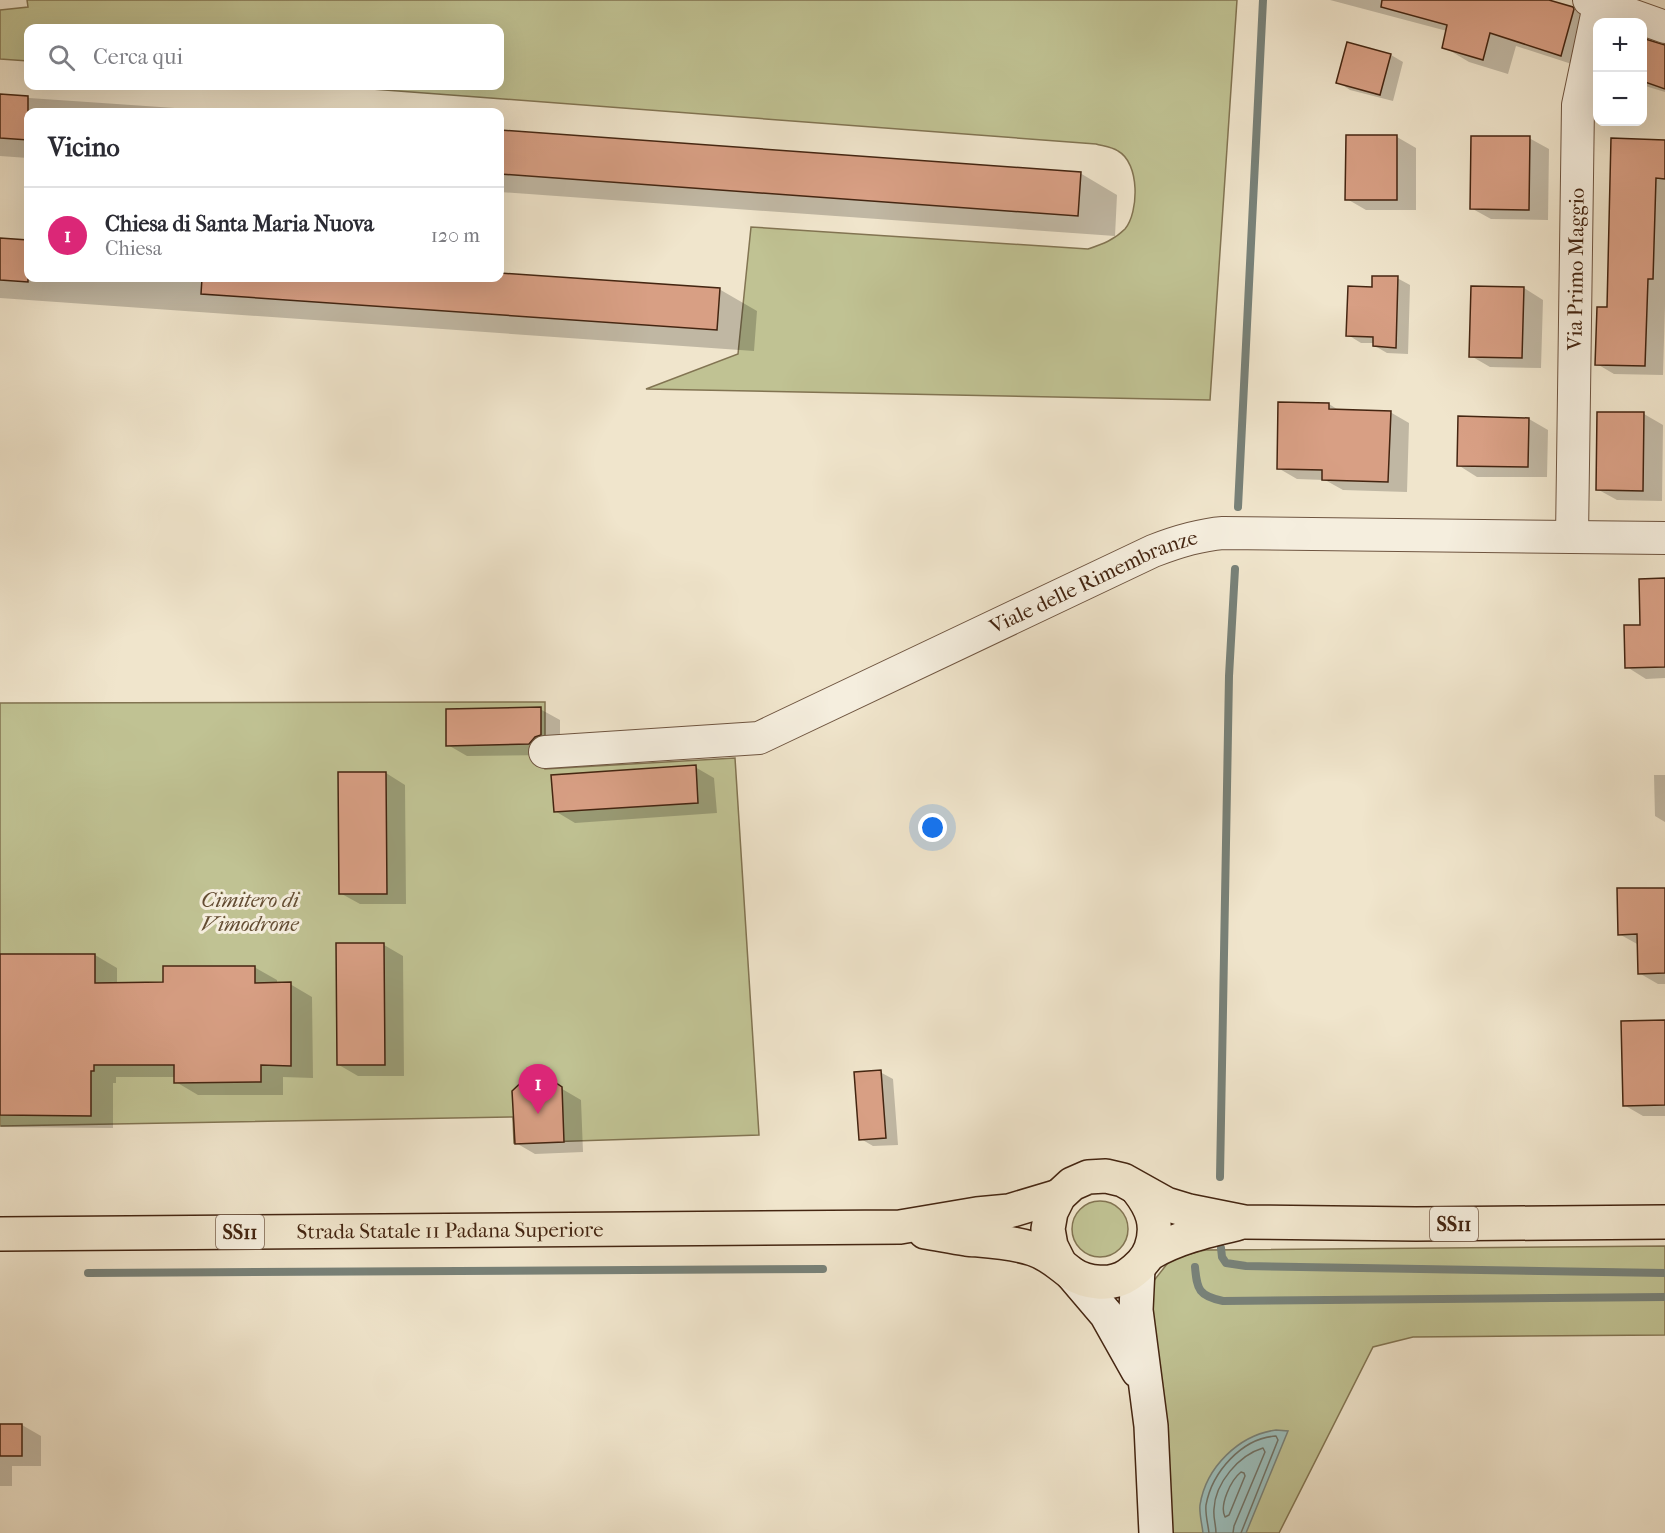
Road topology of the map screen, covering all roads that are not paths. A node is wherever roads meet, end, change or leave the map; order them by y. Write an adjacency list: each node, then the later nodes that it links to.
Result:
1 (1594, 1): 2 (street); 3 (street, Via Primo Maggio)
2 (1665, 27)
3 (1572, 537): 4 (street, Viale delle Rimembranze); 5 (street, Viale delle Rimembranze)
4 (1665, 538)
5 (545, 752)
6 (1138, 1190): 7 (main road, Strada Statale 11 Padana Superiore / SS11); 8 (main road, Strada Statale 11 Padana Superiore / SS11); 12 (main road)
7 (1059, 1196): 10 (main road, Strada Statale 11 Padana Superiore / SS11); 13 (main road)
8 (1244, 1222): 9 (main road, Strada Statale 11 Padana Superiore / SS11); 12 (main road, Strada Statale 11 Padana Superiore / SS11)
9 (1665, 1222)
10 (900, 1227): 11 (main road, Strada Statale 11 Padana Superiore / SS11); 13 (main road, Strada Statale 11 Padana Superiore / SS11)
11 (0, 1234)
12 (1144, 1261): 13 (main road, Strada Statale 11 Padana Superiore / SS11); 14 (street)
13 (1066, 1268): 14 (street)
14 (1144, 1381): 15 (street)
15 (1156, 1533)

